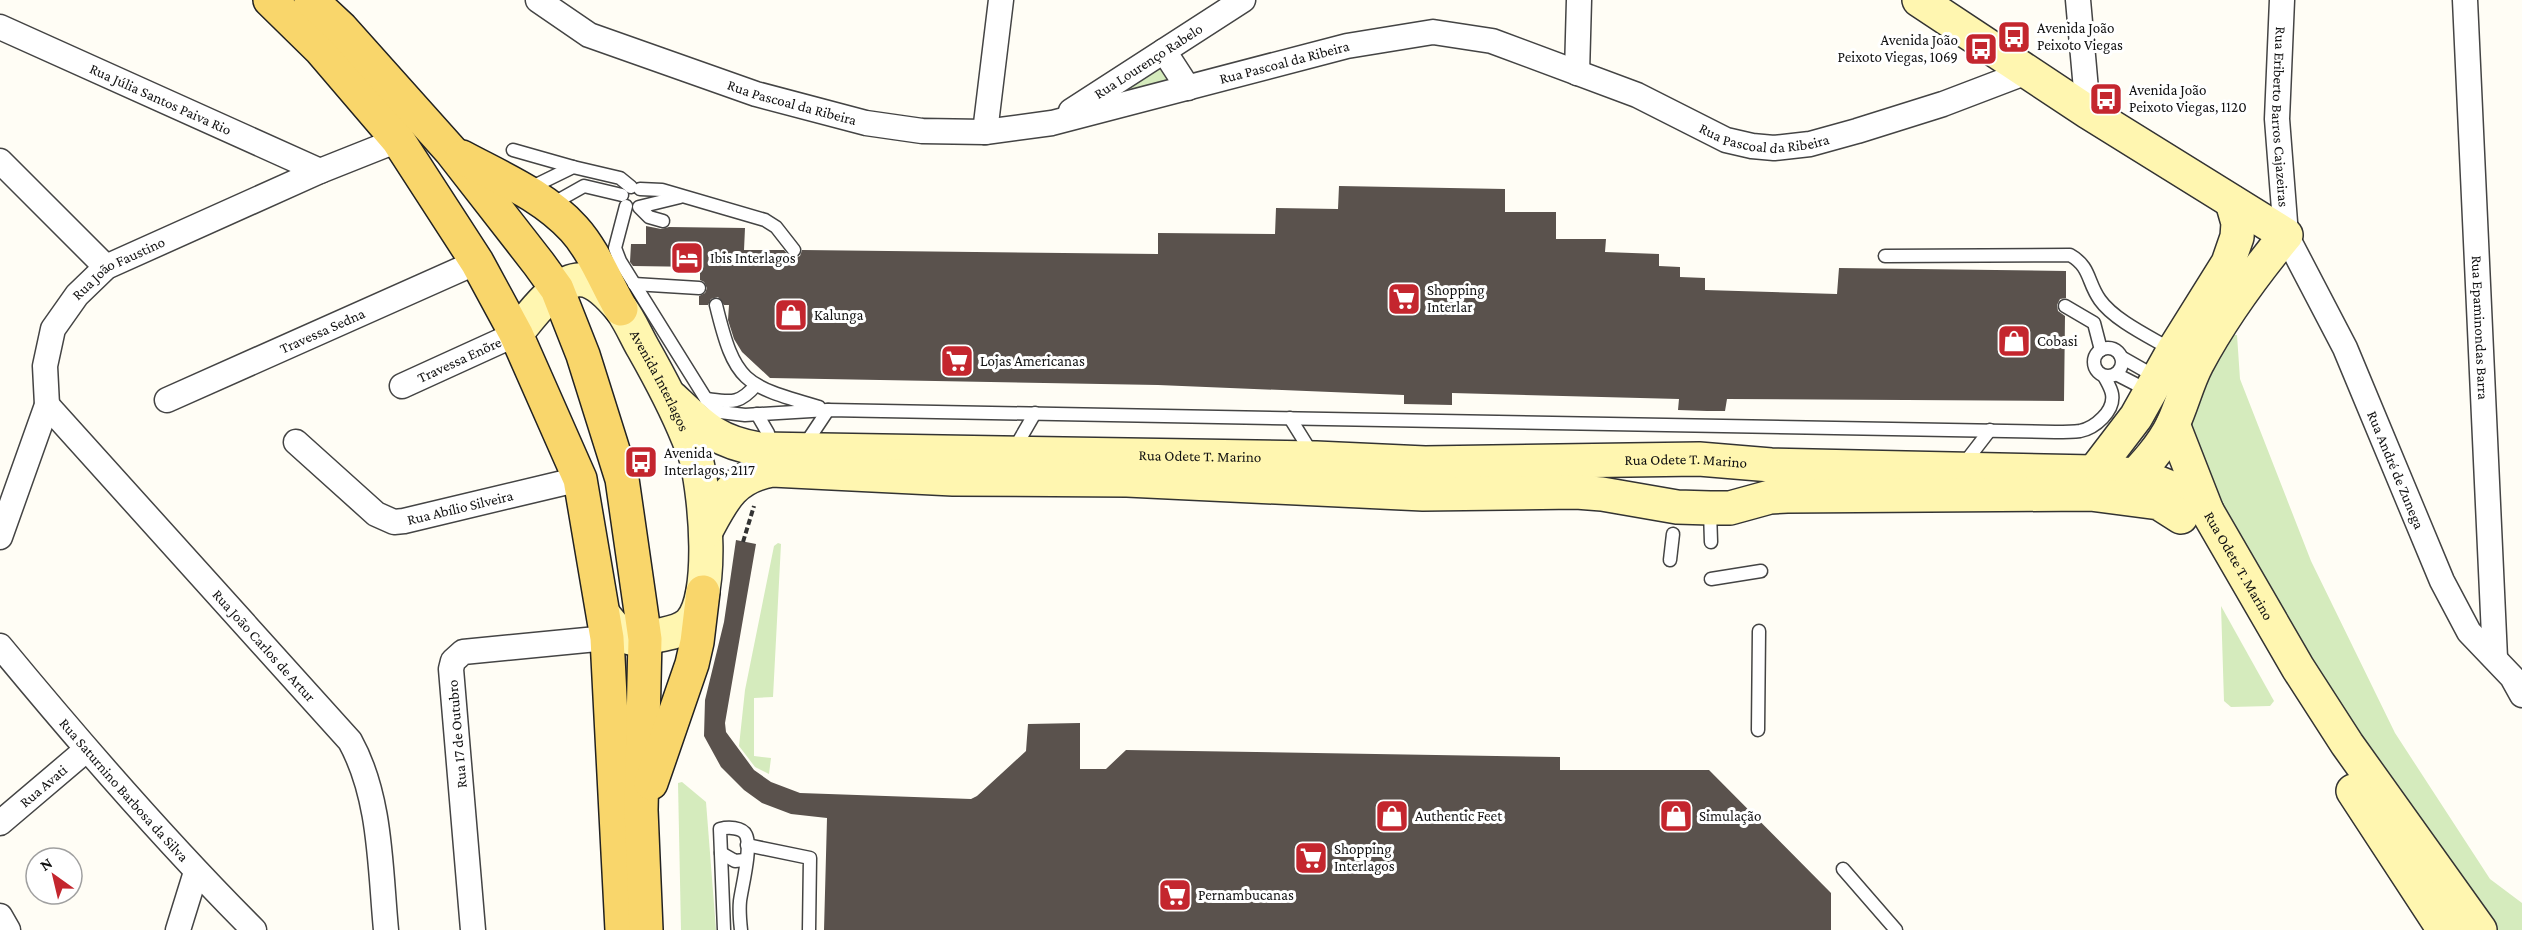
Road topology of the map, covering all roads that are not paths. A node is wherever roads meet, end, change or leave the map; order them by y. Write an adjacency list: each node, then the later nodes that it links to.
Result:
1 (270, 0): 19 (main road)
2 (310, 0): 21 (main road)
3 (538, 0): 18 (street, Rua Pascoal da Ribeira)
4 (1001, 0): 18 (street)
5 (1243, 0): 12 (street, Rua Lourenço Rabelo)
6 (1579, 0): 14 (street)
7 (1919, 0): 13 (street)
8 (2078, 0): 16 (street)
9 (2282, 0): 31 (street, Rua Eriberto Barros Cajazeiras)
10 (2465, 0): 81 (street, Rua Epaminondas Barra)
11 (0, 27): 24 (street, Rua Júlia Santos Paiva Rio)
12 (1164, 51): 15 (street); 17 (street, Rua Lourenço Rabelo)
13 (2027, 72): 14 (street, Rua Pascoal da Ribeira); 16 (street)
14 (1577, 73): 15 (street, Rua Pascoal da Ribeira)
15 (1188, 88): 17 (street, Rua Pascoal da Ribeira)
16 (2088, 112): 28 (street)
17 (1052, 123): 18 (street, Rua Pascoal da Ribeira)
18 (985, 132)
19 (398, 140): 24 (street, Rua João Faustino); 34 (main road)
20 (513, 150): 23 (lane)
21 (451, 151): 27 (main road); 37 (main road)
22 (0, 161): 35 (street)
23 (573, 167): 25 (lane); 27 (lane)
24 (320, 171): 35 (street, Rua João Faustino)
25 (629, 194): 26 (lane); 27 (lane); 29 (lane); 29 (lane); 38 (lane)
26 (680, 197): 29 (lane); 32 (lane)
27 (536, 199): 38 (main road)
28 (2232, 202): 31 (street); 47 (street)
29 (639, 207): 30 (lane)
30 (663, 221)
31 (2286, 235): 47 (street); 81 (street, Rua André de Zunega)
32 (794, 250)
33 (1885, 256): 47 (lane)
34 (477, 262): 41 (main road); 50 (street, Travessa Sedna)
35 (106, 267): 51 (street, Rua João Faustino)
36 (699, 288): 38 (lane)
37 (557, 290): 38 (street, Avenida Interlagos); 41 (street, Avenida Interlagos); 79 (main road)
38 (627, 296): 48 (street, Avenida Interlagos); 49 (lane)
39 (716, 305): 46 (lane)
40 (2066, 306): 42 (lane)
41 (516, 333): 45 (street, Travessa Enõre); 64 (main road)
42 (2102, 350): 43 (lane); 44 (lane)
43 (2121, 357): 44 (lane); 47 (lane)
44 (2110, 375): 47 (lane); 56 (lane)
45 (402, 386)
46 (756, 386): 49 (lane); 52 (lane)
47 (2173, 386): 65 (street); 68 (street)
48 (672, 398): 58 (street, Rua Odete T. Marino); 70 (street, Avenida Interlagos)
49 (706, 399): 54 (lane)
50 (167, 400)
51 (47, 405): 71 (street, Rua João Faustino); 96 (street, Rua João Carlos de Artur)
52 (828, 410): 53 (lane); 54 (lane); 58 (lane)
53 (1035, 413): 55 (lane); 59 (lane)
54 (757, 414): 58 (lane)
55 (1290, 418): 56 (lane); 60 (lane)
56 (1990, 430): 63 (lane)
57 (296, 442): 64 (street, Rua Abílio Silveira)
58 (786, 450): 59 (street, Rua Odete T. Marino)
59 (1011, 454): 60 (street, Rua Odete T. Marino)
60 (1316, 458): 62 (street, Rua Odete T. Marino)
61 (1696, 459): 62 (street, Rua Odete T. Marino); 63 (street, Rua Odete T. Marino); 67 (street); 69 (street)
62 (1639, 461): 66 (street)
63 (1959, 470): 65 (street, Rua Odete T. Marino)
64 (580, 479): 77 (main road)
65 (2109, 485): 67 (street, Rua Odete T. Marino); 68 (street, Rua Odete T. Marino); 104 (street, Rua Odete T. Marino)
66 (1640, 502): 69 (street, Rua Odete T. Marino); 70 (street, Rua Odete T. Marino)
67 (1710, 508): 69 (street, Rua Odete T. Marino); 72 (lane)
68 (2207, 511): 105 (street, Rua Odete T. Marino)
69 (1675, 521): 73 (lane)
70 (706, 531): 76 (street, Avenida Interlagos)
71 (0, 537)
72 (1711, 543)
73 (1670, 560)
74 (1761, 571): 75 (lane)
75 (1711, 579)
76 (703, 592): 79 (street, Avenida Interlagos); 85 (main road)
77 (605, 627): 79 (street); 97 (street, Rua 17 de Outubro); 98 (main road)
78 (1759, 631): 83 (lane)
79 (645, 639): 85 (main road)
80 (0, 646): 84 (street, Rua Saturnino Barbosa da Silva)
81 (2495, 658): 82 (street, Rua André de Zunega)
82 (2519, 683)
83 (1758, 730)
84 (86, 750): 86 (street, Rua Avati); 91 (street, Rua Saturnino Barbosa da Silva)
85 (641, 810): 99 (main road)
86 (0, 823)
87 (747, 846): 88 (lane); 89 (lane); 102 (lane)
88 (721, 852): 89 (lane); 100 (lane)
89 (745, 860): 101 (lane)
90 (1843, 869): 103 (lane)
91 (196, 872): 94 (street); 95 (street, Rua Saturnino Barbosa da Silva)
92 (0, 916): 93 (street)
93 (8, 930)
94 (178, 930)
95 (254, 930)
96 (386, 930)
97 (473, 930)
98 (622, 930)
99 (646, 930)
100 (724, 930)
101 (741, 930)
102 (809, 930)
103 (1896, 930)
104 (2444, 930)
105 (2480, 930)

